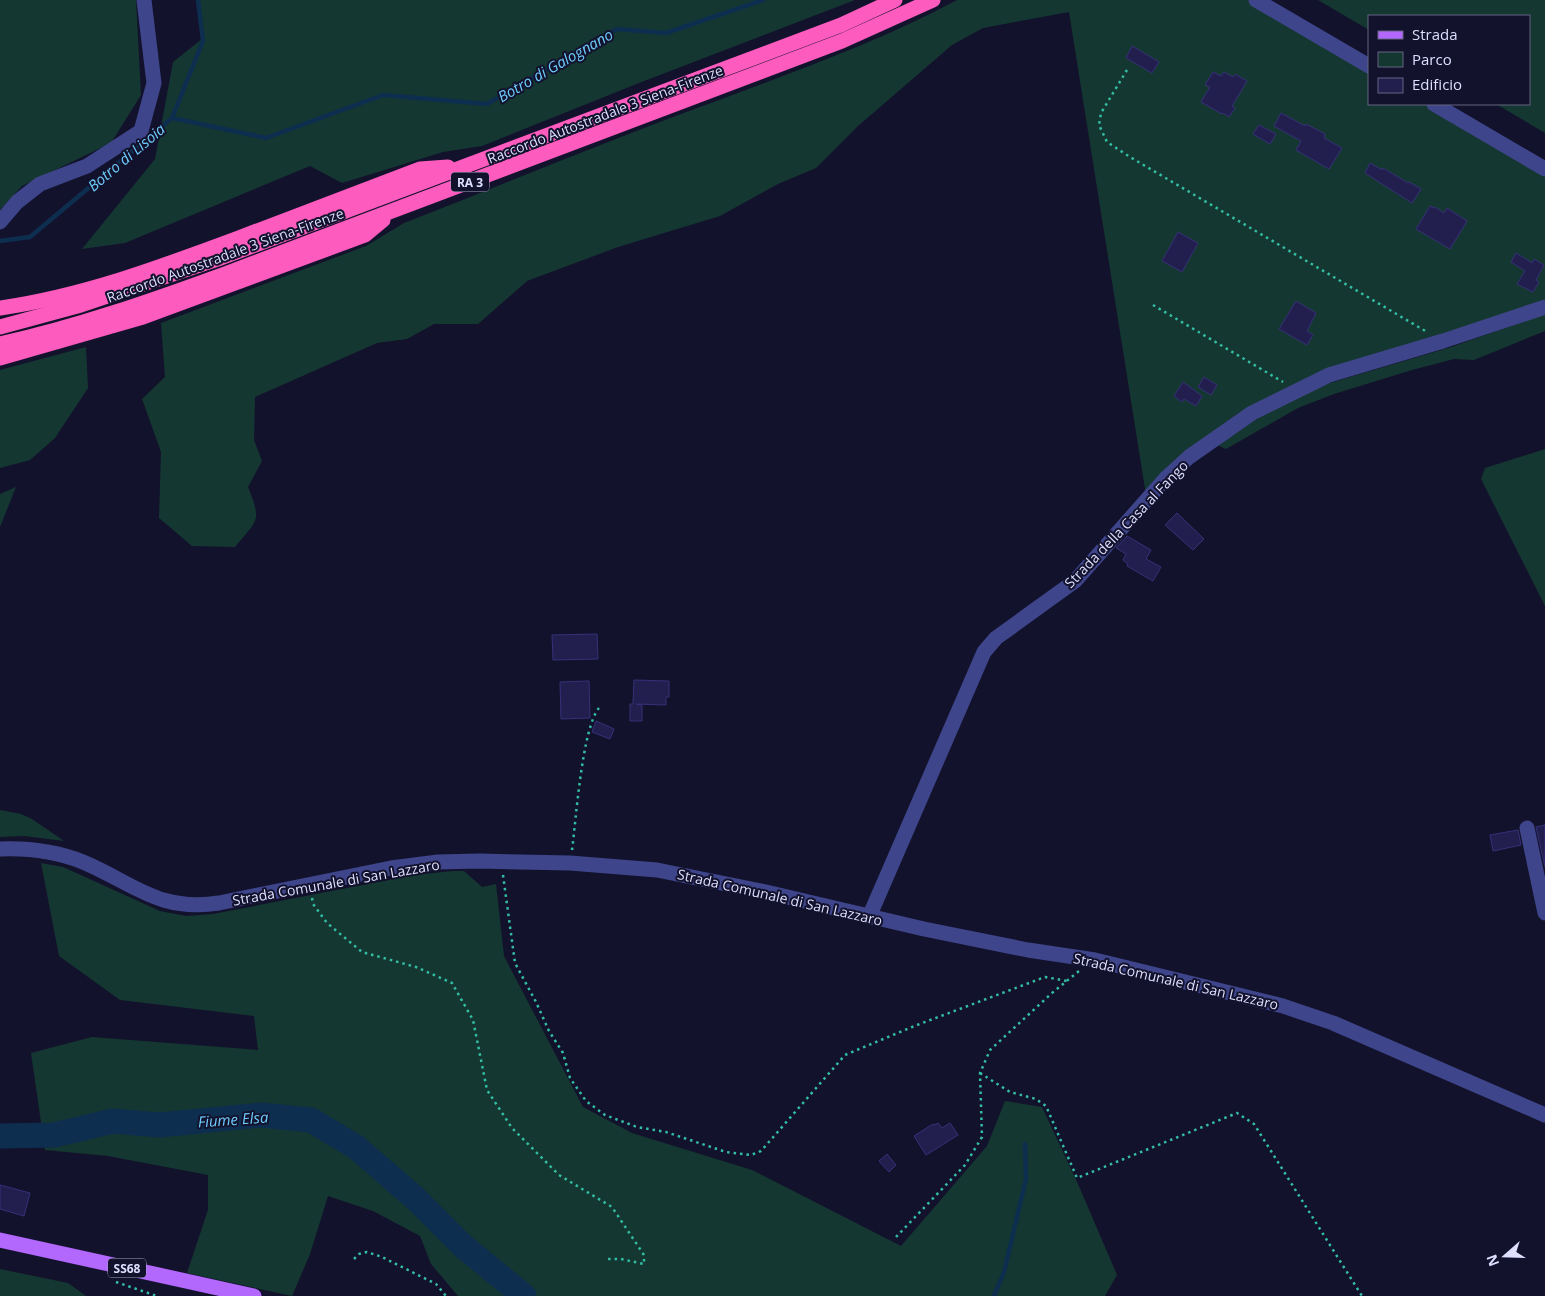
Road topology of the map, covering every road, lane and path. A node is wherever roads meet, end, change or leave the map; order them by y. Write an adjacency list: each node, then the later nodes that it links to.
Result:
1 (144, 0): 11 (street)
2 (895, 0): 8 (highway, Raccordo Autostradale 3 Siena-Firenze / RA 3)
3 (933, 0): 10 (highway, Raccordo Autostradale 3 Siena-Firenze / RA 3)
4 (1256, 0): 5 (street)
5 (1368, 65)
6 (1127, 70): 16 (path)
7 (1436, 105): 9 (street)
8 (464, 166): 14 (highway); 15 (highway, Raccordo Autostradale 3 Siena-Firenze / RA 3)
9 (1545, 169)
10 (394, 212): 17 (highway, Raccordo Autostradale 3 Siena-Firenze / RA 3); 18 (highway)
11 (0, 222)
12 (1153, 305): 19 (path)
13 (1545, 307): 16 (street, Strada della Casa al Fango)
14 (0, 308)
15 (0, 327)
16 (1444, 341): 19 (street, Strada della Casa al Fango)
17 (0, 344)
18 (0, 358)
19 (1296, 390): 27 (street, Strada della Casa al Fango)
20 (599, 708): 24 (path)
21 (1527, 828): 26 (street)
22 (0, 849): 25 (street, Strada Comunale di San Lazzaro)
23 (502, 862): 24 (street, Strada Comunale di San Lazzaro); 25 (street, Strada Comunale di San Lazzaro); 29 (path)
24 (570, 863): 27 (street, Strada Comunale di San Lazzaro)
25 (308, 885): 34 (path)
26 (1545, 913)
27 (869, 917): 28 (street, Strada Comunale di San Lazzaro)
28 (1095, 960): 29 (path); 31 (street, Strada Comunale di San Lazzaro)
29 (1067, 981): 30 (path)
30 (980, 1073): 32 (path); 38 (path)
31 (1545, 1115)
32 (896, 1237)
33 (0, 1240): 36 (main road, SS68)
34 (606, 1259)
35 (354, 1260): 37 (path)
36 (254, 1296)
37 (446, 1296)
38 (1362, 1296)

